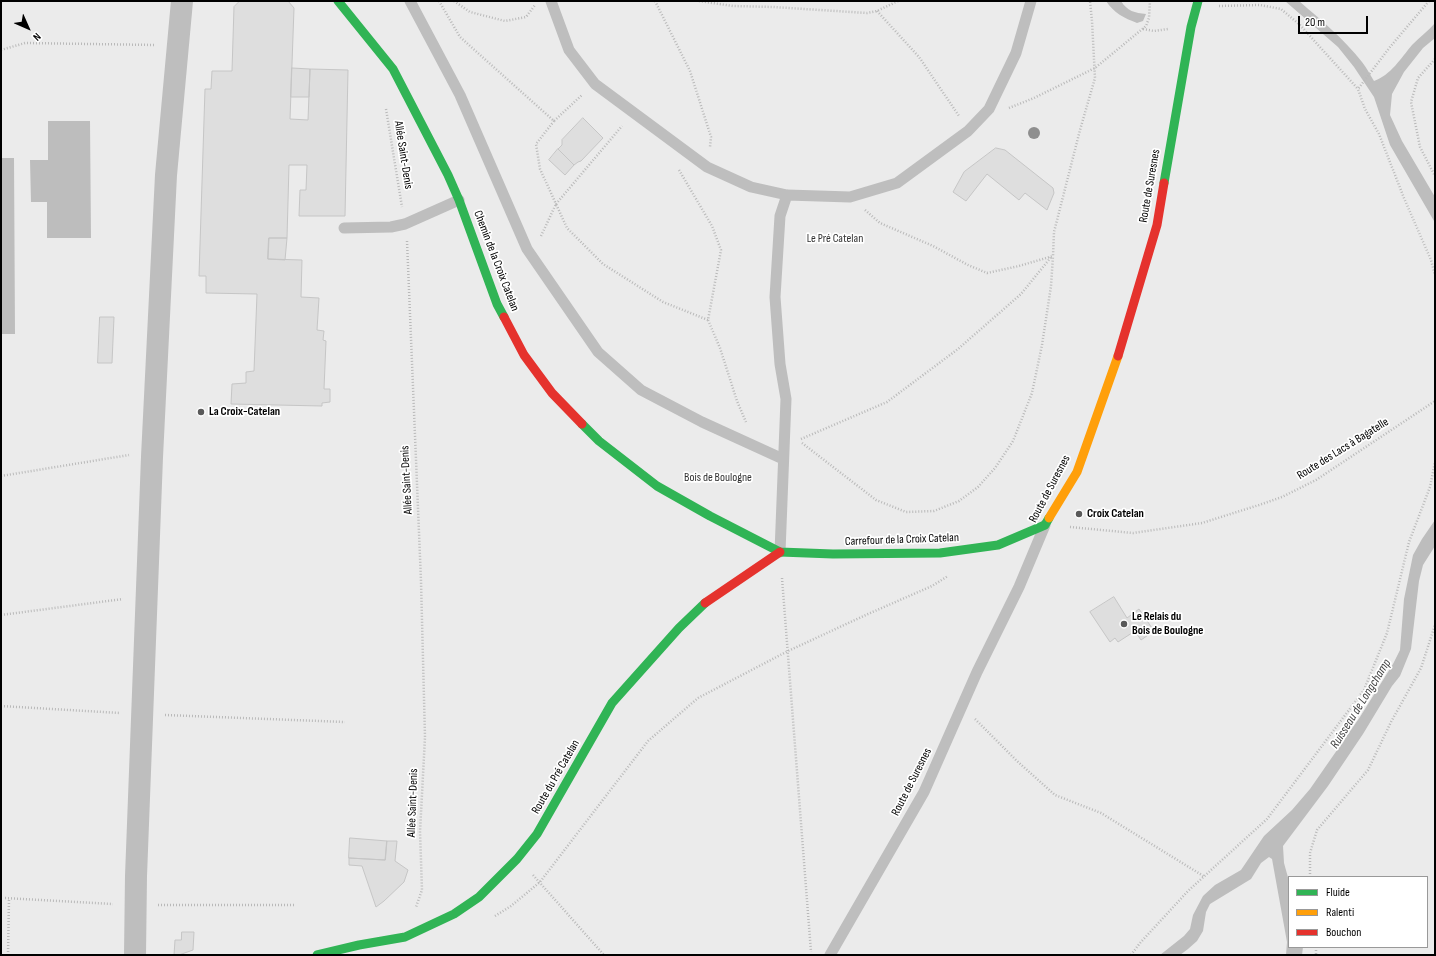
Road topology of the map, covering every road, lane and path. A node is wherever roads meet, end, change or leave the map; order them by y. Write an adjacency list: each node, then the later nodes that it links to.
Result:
1 (182, 1): 17 (street)
2 (338, 1): 33 (street, Chemin de la Croix Catelan)
3 (410, 1): 37 (lane)
4 (439, 1): 26 (path)
5 (454, 1): 6 (path)
6 (538, 1)
7 (551, 1): 21 (lane)
8 (656, 1): 29 (path)
9 (699, 1): 16 (path)
10 (898, 1): 16 (path)
11 (1031, 1): 24 (lane)
12 (1090, 1): 20 (path)
13 (1150, 1): 20 (path)
14 (1429, 1): 22 (path)
15 (1197, 3): 22 (path); 47 (street, Route de Suresnes)
16 (877, 11): 27 (path)
17 (178, 46): 18 (path); 43 (street)
18 (1, 50)
19 (1435, 59): 30 (path)
20 (1095, 68): 24 (path); 38 (path)
21 (596, 84): 25 (lane); 26 (path)
22 (1358, 89): 39 (path)
23 (386, 107): 35 (path, Allée Saint-Denis)
24 (989, 109): 27 (lane)
25 (633, 113): 28 (lane); 34 (path)
26 (554, 121): 34 (path)
27 (968, 131): 32 (lane)
28 (667, 138): 29 (lane); 40 (path)
29 (707, 167): 31 (lane)
30 (1435, 176)
31 (787, 196): 32 (lane); 44 (lane)
32 (850, 196): 38 (path)
33 (459, 200): 35 (lane); 48 (street, Chemin de la Croix Catelan)
34 (556, 204): 37 (path); 40 (path)
35 (405, 224): 36 (lane); 64 (path, Allée Saint-Denis)
36 (344, 228)
37 (531, 255): 42 (lane)
38 (1053, 256): 38 (path)
39 (1435, 275)
40 (708, 320): 42 (path)
41 (1435, 401): 47 (path, Route des Lacs à Bagatelle)
42 (756, 447): 44 (lane)
43 (152, 457): 46 (path); 50 (street)
44 (783, 460): 48 (lane)
45 (1435, 462): 60 (path)
46 (1, 476)
47 (1046, 525): 48 (street, Carrefour de la Croix Catelan); 55 (lane, Route de Suresnes)
48 (780, 552): 53 (path); 58 (street, Route du Pré Catelan)
49 (952, 574): 53 (path)
50 (146, 596): 51 (path); 56 (street)
51 (1, 616)
52 (1435, 625): 59 (path)
53 (788, 651): 61 (path); 69 (path)
54 (1, 706): 56 (path)
55 (962, 706): 60 (path); 70 (lane, Route de Suresnes)
56 (142, 715): 57 (path); 66 (street)
57 (345, 722)
58 (517, 859): 61 (path); 64 (street, Route du Pré Catelan)
59 (1310, 876)
60 (1205, 877): 71 (path)
61 (540, 882): 63 (path); 68 (path)
62 (9, 898): 65 (path)
63 (491, 918)
64 (405, 937): 67 (street, Route du Pré Catelan)
65 (8, 955)
66 (135, 955)
67 (317, 955)
68 (604, 955)
69 (812, 955)
70 (830, 955)
71 (1131, 955)

